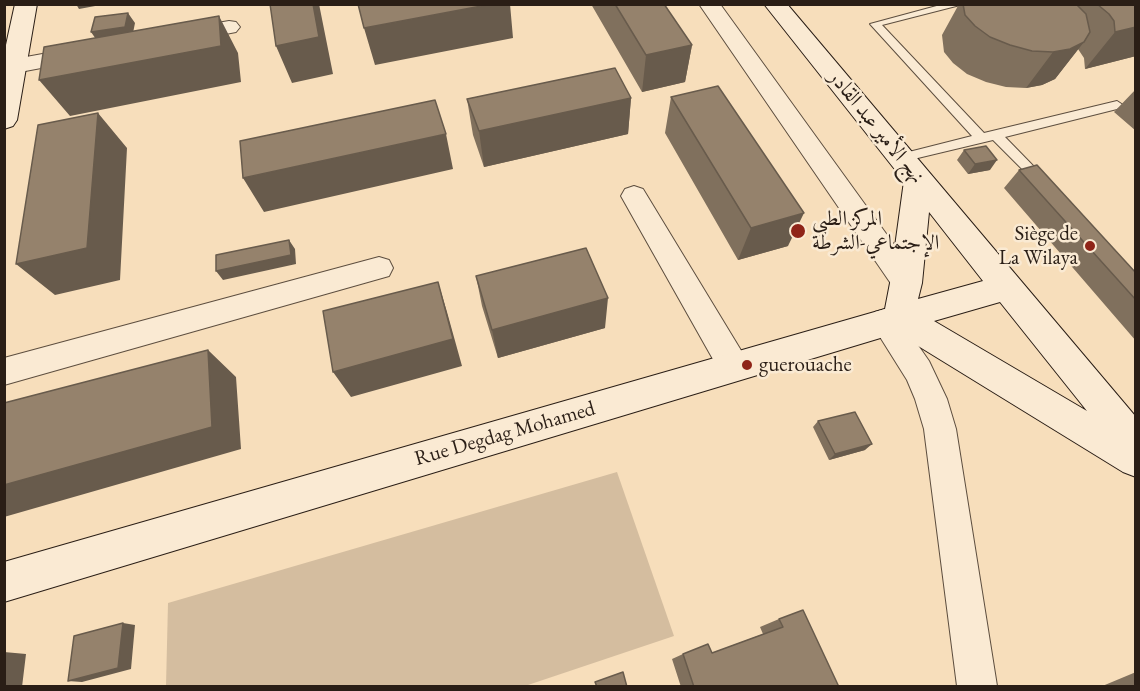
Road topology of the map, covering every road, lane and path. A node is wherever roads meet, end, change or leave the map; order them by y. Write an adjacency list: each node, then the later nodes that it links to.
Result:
1 (26, 4): 8 (main road)
2 (709, 4): 17 (street)
3 (776, 4): 13 (main road, نهج الأمير عبد القادر)
4 (959, 4): 12 (lane)
5 (229, 27): 6 (street)
6 (161, 39)
7 (105, 50): 8 (street)
8 (10, 67): 10 (main road)
9 (1117, 105): 11 (lane)
10 (4, 120)
11 (996, 135): 12 (lane); 14 (lane)
12 (982, 139): 13 (lane)
13 (909, 169): 17 (main road); 18 (main road, نهج الأمير عبد القادر)
14 (1055, 194)
15 (634, 196): 20 (street)
16 (379, 268): 21 (street)
17 (906, 283): 19 (main road)
18 (1006, 287): 19 (main road, Rue Degdag Mohamed); 22 (main road, نهج الأمير عبد القادر)
19 (892, 319): 20 (main road, Rue Degdag Mohamed); 23 (main road); 25 (street)
20 (734, 367): 24 (main road, Rue Degdag Mohamed)
21 (4, 372)
22 (1136, 446)
23 (1136, 460)
24 (4, 582)
25 (977, 687)

